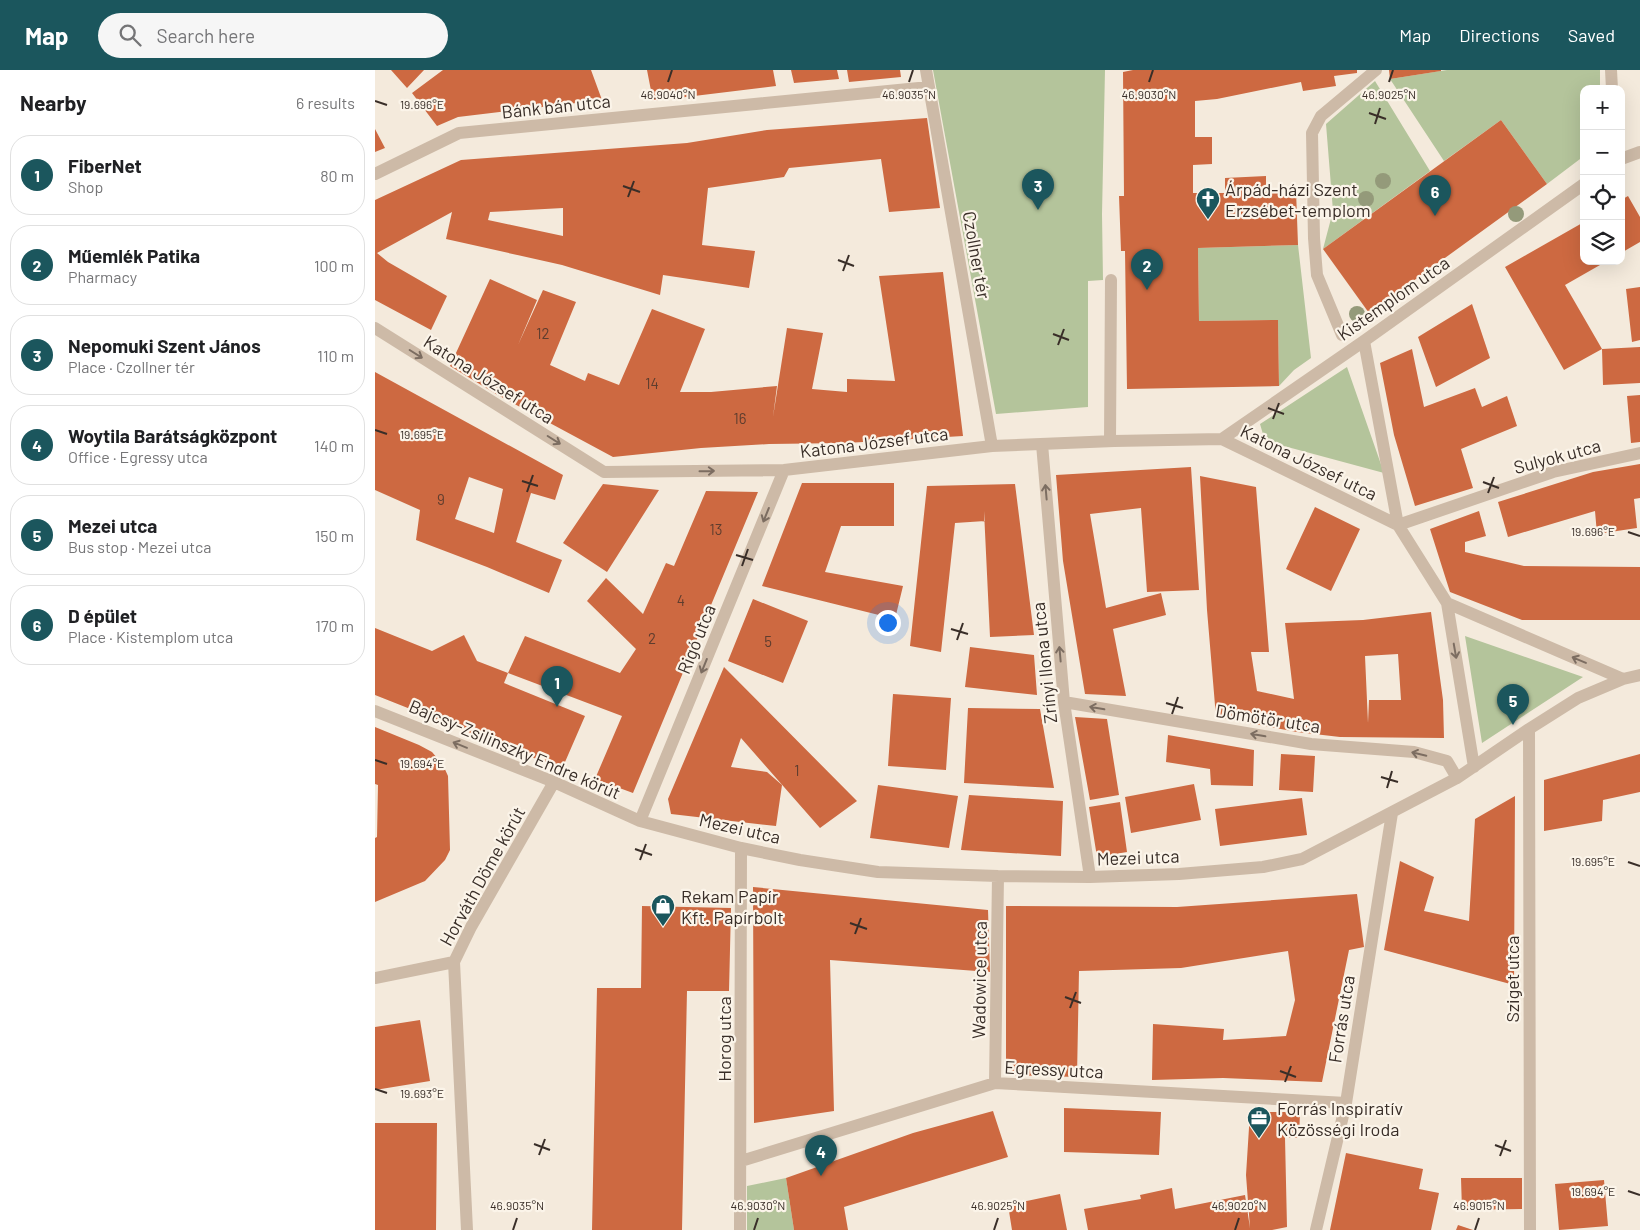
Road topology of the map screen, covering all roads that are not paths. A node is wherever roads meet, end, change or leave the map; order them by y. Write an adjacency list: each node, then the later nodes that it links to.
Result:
1 (926, 70): 5 (street, Czollner tér)
2 (1376, 70): 12 (street)
3 (1611, 70): 4 (street)
4 (1612, 85)
5 (929, 87): 8 (street, Bánk bán utca); 17 (street, Czollner tér)
6 (1640, 152): 7 (street)
7 (1625, 158)
8 (375, 174)
9 (1580, 187): 13 (street, Kistemplom utca)
10 (1111, 280): 15 (street)
11 (375, 328): 19 (street, Katona József utca, one-way to 19)
12 (1342, 335)
13 (1364, 340): 14 (street, Kistemplom utca); 20 (street)
14 (1222, 439): 15 (street, Katona József utca); 20 (street, Katona József utca)
15 (1110, 441): 16 (street, Katona József utca)
16 (1042, 444): 17 (street, Katona József utca); 24 (street, Zrínyi Ilona utca, one-way to 16)
17 (992, 446): 19 (street, Katona József utca)
18 (1640, 453): 20 (street, Sulyok utca)
19 (784, 470): 31 (street, Rigó utca, one-way to 31)
20 (1398, 525): 21 (street)
21 (1447, 603): 23 (street, one-way to 21); 27 (street, one-way to 27)
22 (1640, 675): 23 (street, Mezei utca)
23 (1623, 679): 26 (street, Mezei utca)
24 (1064, 702): 28 (street, Dömötör utca, one-way to 24); 34 (street, Zrínyi Ilona utca)
25 (375, 711): 29 (street, Bajcsy-Zsilinszky Endre körút, one-way to 25)
26 (1529, 729): 27 (street, Mezei utca); 43 (street, Sziget utca)
27 (1474, 767): 28 (street, Mezei utca)
28 (1457, 778): 30 (street, Mezei utca)
29 (555, 782): 31 (street, Bajcsy-Zsilinszky Endre körút); 35 (street, Horváth Döme körút)
30 (1392, 813): 34 (street, Mezei utca); 38 (street, Forrás utca)
31 (640, 822): 32 (street, Mezei utca)
32 (741, 848): 33 (street, Mezei utca); 39 (street, Horog utca)
33 (998, 876): 34 (street, Mezei utca); 37 (street, Wadowice utca)
34 (1090, 877)
35 (454, 962): 36 (street); 40 (street, Horváth Döme körút)
36 (375, 978)
37 (995, 1084): 38 (street, Egressy utca); 39 (street, Egressy utca)
38 (1345, 1103): 42 (street, Forrás utca)
39 (741, 1161): 41 (street, Horog utca)
40 (467, 1230)
41 (740, 1230)
42 (1316, 1230)
43 (1530, 1230)

